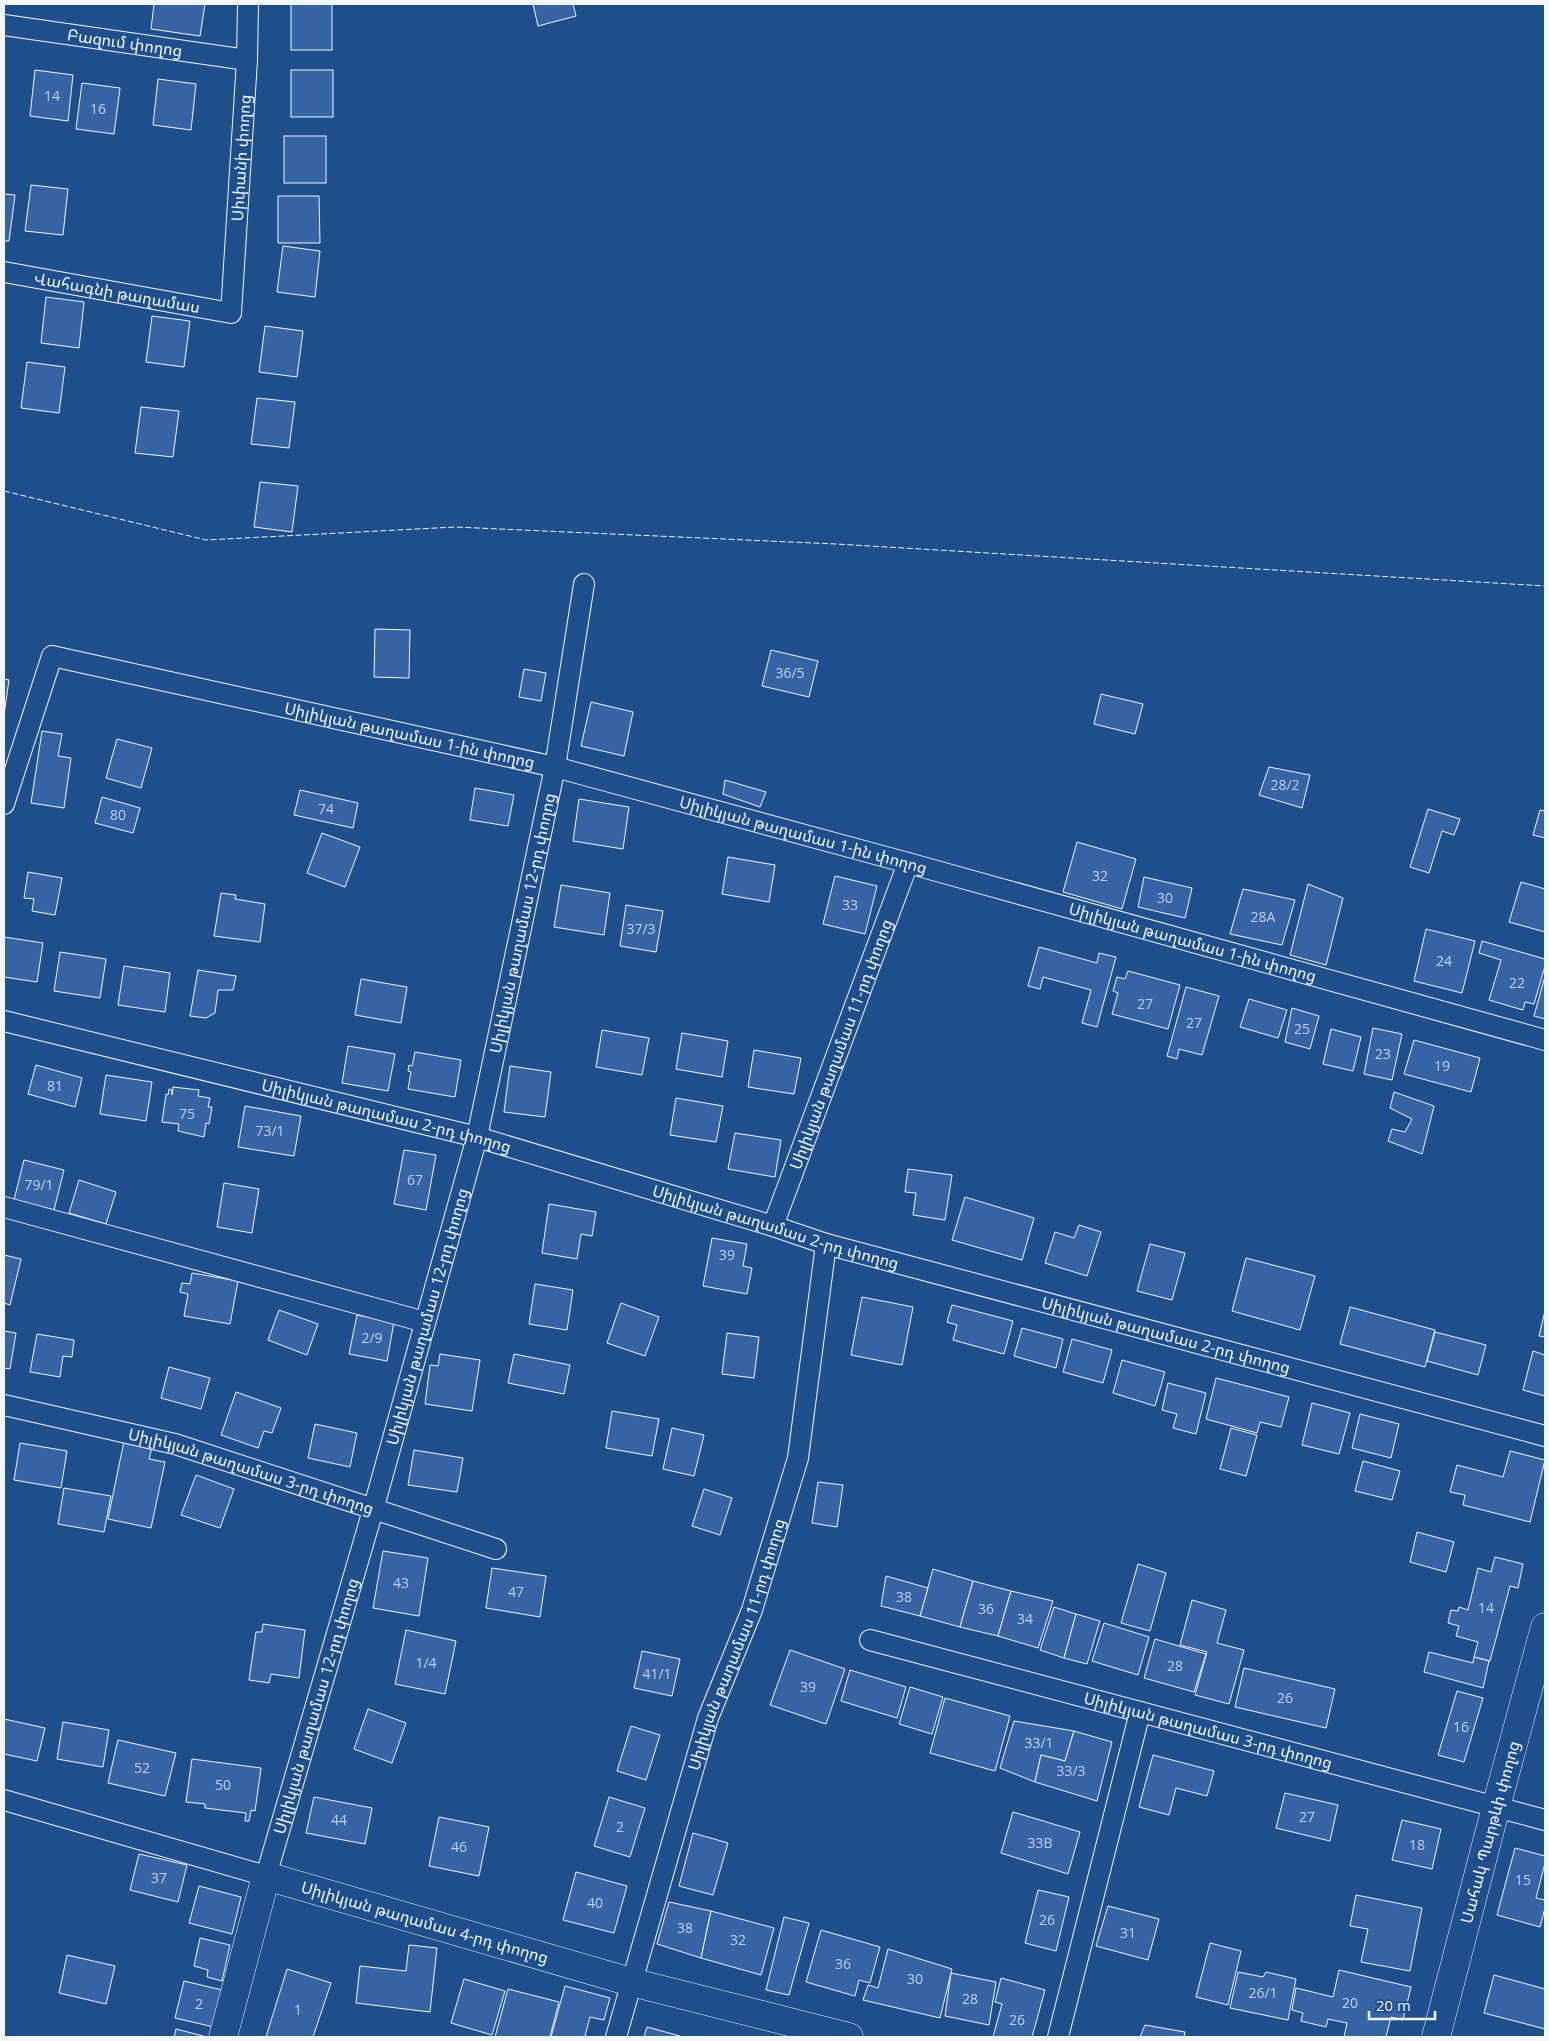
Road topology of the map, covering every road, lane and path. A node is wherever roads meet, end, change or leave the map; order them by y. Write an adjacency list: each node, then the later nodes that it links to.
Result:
1 (248, 4): 3 (street, Սիփանի փողոց)
2 (4, 25): 3 (street, Բազում փողոց)
3 (247, 60): 5 (street, Սիփանի փողոց)
4 (4, 272): 5 (street, Վահագնի թաղամաս)
5 (231, 312)
6 (584, 584): 7 (street, Սիլիկյան թաղամաս 12-րդ փողոց)
7 (555, 767): 8 (street, Սիլիկյան թաղամաս 1-ին փողոց); 9 (street, Սիլիկյան թաղամաս 1-ին փողոց); 12 (street, Սիլիկյան թաղամաս 12-րդ փողոց)
8 (4, 804)
9 (908, 863): 11 (street, Սիլիկյան թաղամաս 1-ին փողոց); 14 (street, Սիլիկյան թաղամաս 11-րդ փողոց)
10 (4, 1022): 12 (street, Սիլիկյան թաղամաս 2-րդ փողոց)
11 (1545, 1040)
12 (477, 1137): 14 (street, Սիլիկյան թաղամաս 2-րդ փողոց); 16 (street, Սիլիկյան թաղամաս 12-րդ փողոց)
13 (4, 1207): 16 (street)
14 (773, 1226): 15 (street, Սիլիկյան թաղամաս 2-րդ փողոց)
15 (826, 1244): 18 (street, Սիլիկյան թաղամաս 2-րդ փողոց); 28 (street, Սիլիկյան թաղամաս 11-րդ փողոց)
16 (425, 1322): 19 (street, Սիլիկյան թաղամաս 12-րդ փողոց)
17 (4, 1405): 19 (street, Սիլիկյան թաղամաս 3-րդ փողոց)
18 (1545, 1436)
19 (373, 1510): 20 (street, Սիլիկյան թաղամաս 3-րդ փողոց); 27 (street, Սիլիկյան թաղամաս 12-րդ փողոց)
20 (496, 1549)
21 (1545, 1627): 25 (main road, Սահակ Պարթևի փողոց)
22 (870, 1640): 23 (street, Սիլիկյան թաղամաս 3-րդ փողոց)
23 (1140, 1712): 25 (street, Սիլիկյան թաղամաս 3-րդ փողոց); 32 (street)
24 (4, 1800): 27 (street, Սիլիկյան թաղամաս 4-րդ փողոց)
25 (1496, 1807): 26 (street, Սիլիկյան թաղամաս 3-րդ փողոց); 33 (main road, Սահակ Պարթևի փողոց)
26 (1545, 1820)
27 (266, 1876): 28 (main road, Սիլիկյան թաղամաս 4-րդ փողոց); 29 (main road, Սիլիկյան թաղամաս 12-րդ փողոց)
28 (631, 1982): 30 (street, Սիլիկյան թաղամաս 11-րդ փողոց); 31 (main road, Սիլիկյան թաղամաս 4-րդ փողոց)
29 (223, 2037)
30 (616, 2037)
31 (850, 2037)
32 (1058, 2037)
33 (1436, 2037)

